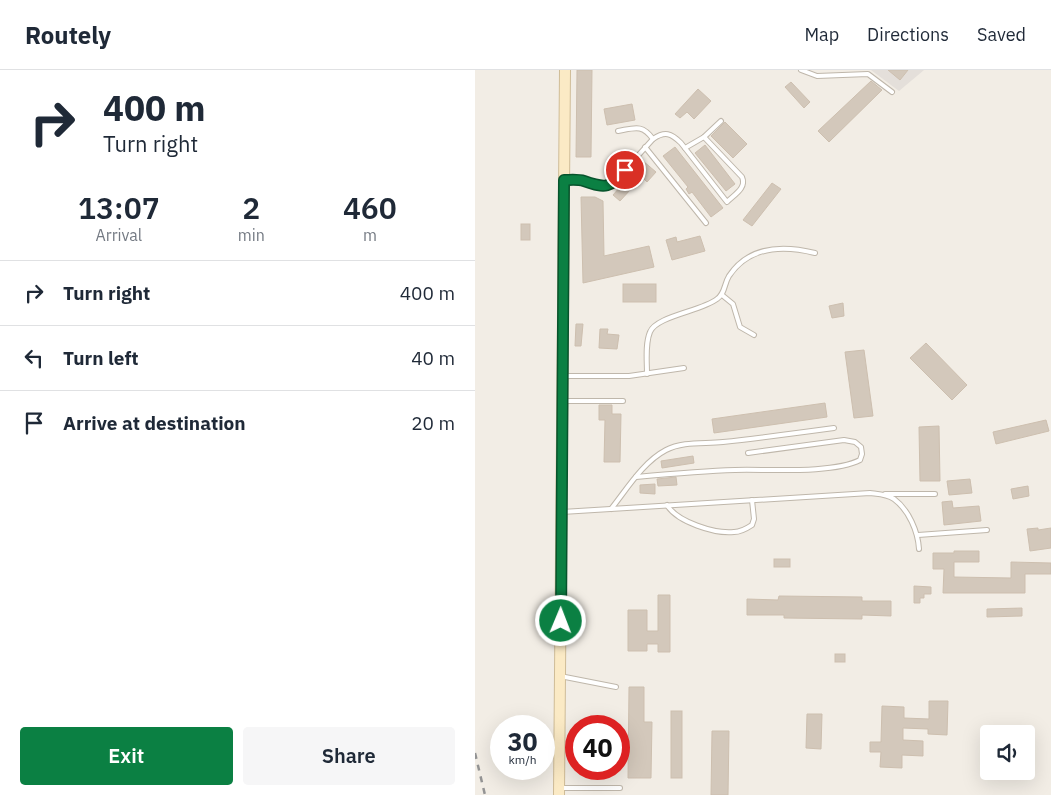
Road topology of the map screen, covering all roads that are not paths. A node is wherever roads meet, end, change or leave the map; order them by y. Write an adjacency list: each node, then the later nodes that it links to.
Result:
1 (565, 70): 10 (street)
2 (801, 70): 3 (lane)
3 (892, 92)
4 (721, 121): 6 (lane)
5 (618, 131): 7 (lane)
6 (704, 137): 9 (lane); 9 (lane)
7 (653, 139): 8 (lane); 9 (lane)
8 (645, 147): 10 (lane); 11 (lane)
9 (685, 148)
10 (564, 180): 17 (street)
11 (706, 223)
12 (815, 253): 13 (lane)
13 (723, 295): 14 (lane); 16 (lane)
14 (754, 336)
15 (684, 368): 16 (lane)
16 (647, 374): 17 (lane)
17 (562, 376): 18 (street)
18 (562, 401): 19 (lane); 28 (street)
19 (623, 401)
20 (834, 428): 22 (lane)
21 (748, 453): 22 (lane)
22 (636, 477): 27 (lane)
23 (883, 494): 24 (lane); 25 (lane); 30 (lane)
24 (935, 494)
25 (752, 500): 26 (lane); 26 (lane)
26 (667, 505): 27 (lane)
27 (611, 509): 28 (lane)
28 (562, 512): 32 (street)
29 (987, 530): 30 (lane)
30 (918, 535): 31 (lane)
31 (919, 549)
32 (561, 676): 33 (lane); 35 (street)
33 (616, 687)
34 (620, 788): 35 (lane)
35 (559, 792)

